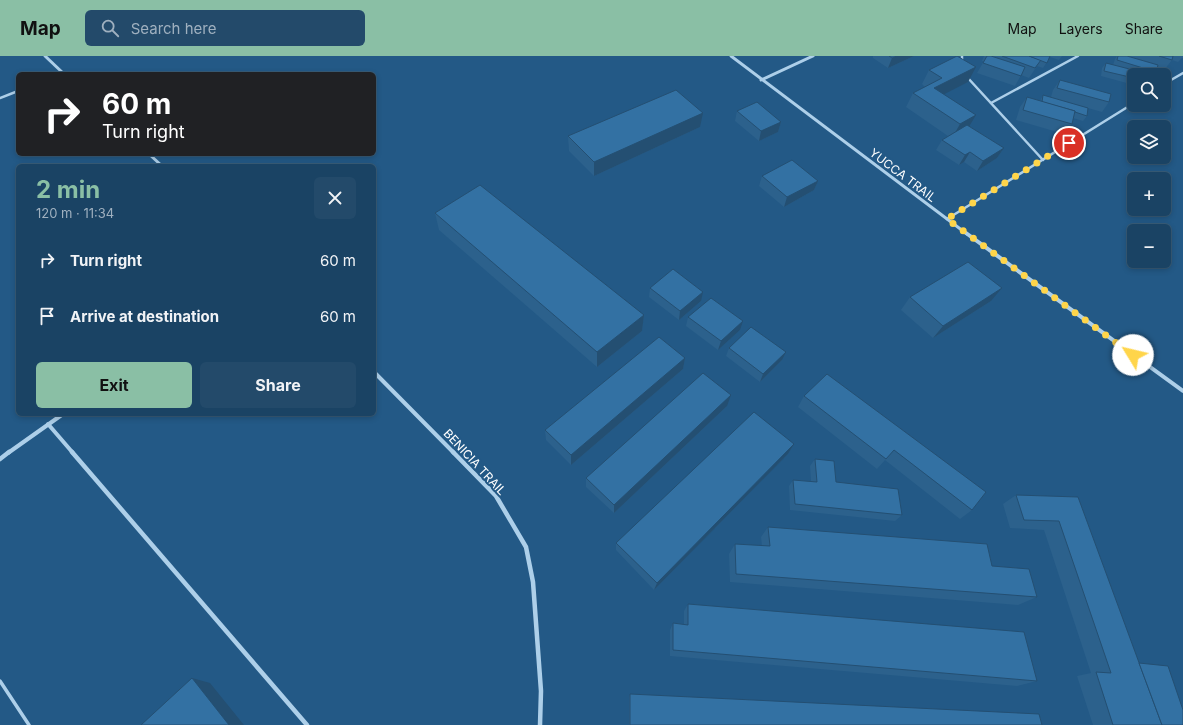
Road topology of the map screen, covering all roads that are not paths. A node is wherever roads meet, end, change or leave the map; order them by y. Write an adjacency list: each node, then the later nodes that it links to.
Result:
1 (45, 56): 7 (street)
2 (730, 56): 10 (street, YUCCA TRAIL)
3 (813, 56): 10 (street)
4 (962, 56): 6 (lane)
5 (1078, 56): 14 (lane)
6 (963, 68)
7 (62, 72)
8 (1183, 73): 11 (lane)
9 (965, 75): 14 (lane)
10 (761, 80): 19 (street, YUCCA TRAIL)
11 (1171, 80)
12 (16, 92): 13 (lane)
13 (0, 98)
14 (991, 103): 17 (lane)
15 (1127, 107): 17 (lane)
16 (151, 156): 18 (street)
17 (1043, 160): 19 (lane)
18 (160, 164)
19 (947, 219): 21 (street, YUCCA TRAIL)
20 (376, 374): 28 (street, BENICIA TRAIL)
21 (1183, 391)
22 (60, 416): 23 (street)
23 (48, 424): 24 (street); 27 (street)
24 (0, 459)
25 (0, 681): 26 (lane)
26 (29, 725)
27 (307, 725)
28 (540, 725)

